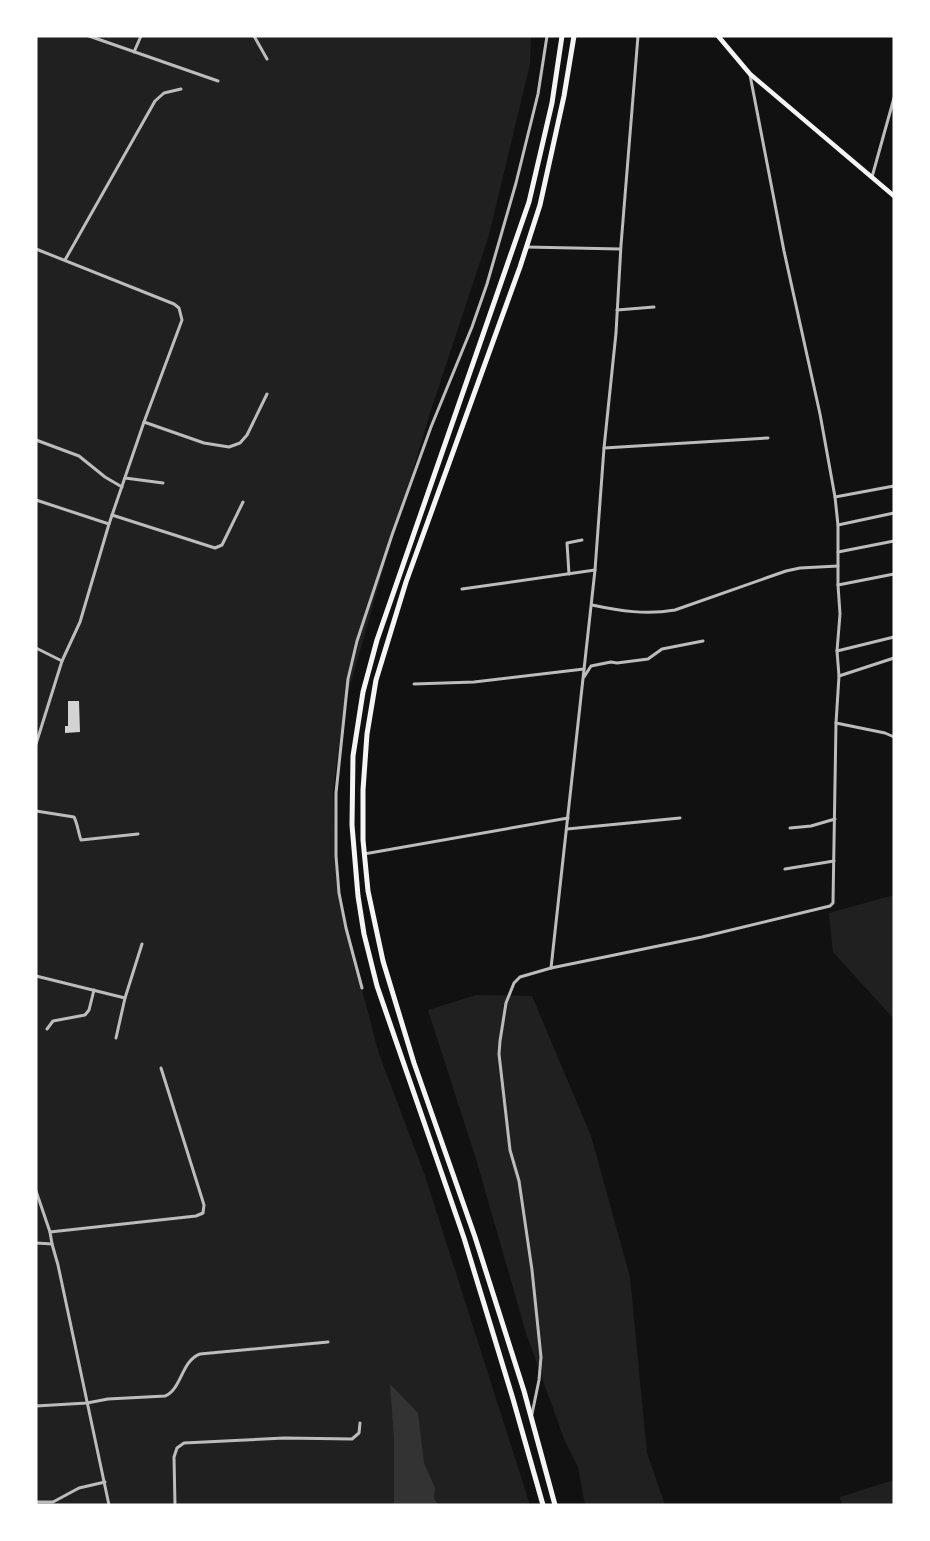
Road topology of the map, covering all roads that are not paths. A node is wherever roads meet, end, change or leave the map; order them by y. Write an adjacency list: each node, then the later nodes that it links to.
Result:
1 (89, 36): 9 (street)
2 (140, 36): 9 (street)
3 (254, 36): 10 (street)
4 (547, 36): 76 (street)
5 (562, 36): 95 (highway)
6 (574, 36): 18 (highway)
7 (638, 36): 20 (street)
8 (718, 36): 11 (main road)
9 (134, 52): 12 (street)
10 (267, 59)
11 (750, 74): 16 (main road); 33 (street)
12 (218, 81)
13 (181, 89): 21 (street)
14 (894, 98): 15 (street)
15 (893, 105): 16 (street)
16 (872, 177): 17 (main road)
17 (894, 196)
18 (526, 247): 20 (street); 70 (highway)
19 (36, 249): 21 (street)
20 (620, 249): 23 (street)
21 (65, 260): 25 (street)
22 (654, 307): 23 (street)
23 (617, 310): 28 (street)
24 (267, 394): 25 (street)
25 (144, 422): 29 (street)
26 (768, 438): 28 (street)
27 (36, 440): 32 (street)
28 (604, 448): 44 (street)
29 (125, 478): 30 (street); 32 (street)
30 (163, 483)
31 (894, 486): 33 (street)
32 (122, 488): 37 (street)
33 (835, 497): 39 (street)
34 (36, 500): 38 (street)
35 (243, 502): 37 (street)
36 (894, 513): 39 (street)
37 (112, 515): 38 (street)
38 (109, 524): 55 (street)
39 (838, 525): 42 (street)
40 (582, 540): 45 (street)
41 (894, 541): 42 (street)
42 (838, 552): 43 (street)
43 (838, 566): 47 (street); 49 (street)
44 (595, 570): 45 (street); 49 (street)
45 (569, 574): 48 (street)
46 (894, 574): 47 (street)
47 (838, 584): 53 (street)
48 (462, 588)
49 (592, 605): 56 (street)
50 (894, 638): 53 (street)
51 (703, 641): 58 (street)
52 (36, 648): 55 (street)
53 (837, 651): 57 (street)
54 (894, 658): 57 (street)
55 (62, 661): 62 (street)
56 (584, 669): 58 (street); 59 (street)
57 (839, 676): 60 (street)
58 (583, 678): 64 (street)
59 (414, 684)
60 (836, 723): 61 (street); 66 (street)
61 (894, 737)
62 (36, 744)
63 (36, 811): 69 (street)
64 (568, 818): 68 (street); 70 (street)
65 (680, 818): 68 (street)
66 (835, 819): 67 (street); 71 (street)
67 (790, 828)
68 (567, 829): 74 (street)
69 (138, 834)
70 (364, 854): 89 (highway)
71 (834, 861): 72 (street); 74 (street)
72 (785, 869)
73 (142, 944): 78 (street)
74 (551, 968): 89 (street)
75 (36, 976): 77 (street)
76 (362, 988)
77 (94, 990): 78 (street); 79 (street)
78 (125, 998): 80 (street)
79 (48, 1029)
80 (116, 1038)
81 (161, 1068): 83 (street)
82 (36, 1192): 83 (street)
83 (50, 1232): 85 (street)
84 (36, 1243): 85 (street)
85 (52, 1244): 87 (street)
86 (328, 1342): 87 (street)
87 (87, 1403): 88 (street); 91 (street)
88 (36, 1406)
89 (531, 1418): 96 (highway)
90 (360, 1423): 94 (street)
91 (105, 1482): 92 (street); 93 (street)
92 (36, 1502)
93 (109, 1505)
94 (175, 1505)
95 (543, 1505)
96 (555, 1505)

